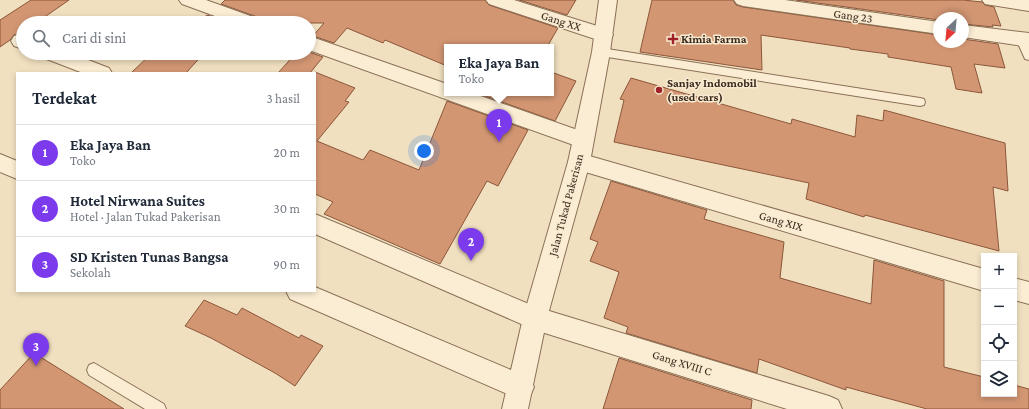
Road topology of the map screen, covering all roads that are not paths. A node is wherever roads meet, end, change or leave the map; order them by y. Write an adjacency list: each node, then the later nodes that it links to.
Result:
1 (188, 0): 7 (street)
2 (495, 0): 11 (street, Gang XX)
3 (608, 0): 11 (street, Jalan Tukad Pakerisan)
4 (743, 0): 8 (street, Gang 23)
5 (992, 0): 6 (street)
6 (1029, 5)
7 (233, 16)
8 (933, 27)
9 (969, 32): 10 (street)
10 (1025, 40): 13 (lane)
11 (602, 44): 18 (lane); 19 (street, Jalan Tukad Pakerisan)
12 (316, 45): 16 (street)
13 (1029, 56)
14 (69, 60): 15 (street)
15 (99, 72)
16 (444, 91)
17 (459, 96): 19 (street)
18 (920, 102)
19 (582, 140): 20 (street, Jalan Tukad Pakerisan)
20 (579, 162): 24 (street, Gang XIX); 28 (street, Jalan Tukad Pakerisan)
21 (0, 163): 22 (street)
22 (16, 170)
23 (316, 224): 28 (street, Gang XVIII C)
24 (981, 279)
25 (1017, 290): 27 (street)
26 (300, 292): 30 (street)
27 (1029, 293)
28 (535, 318): 30 (street, Jalan Tukad Pakerisan); 32 (street, Gang XVIII C)
29 (94, 370): 31 (lane)
30 (520, 402)
31 (158, 409)
32 (829, 409)

